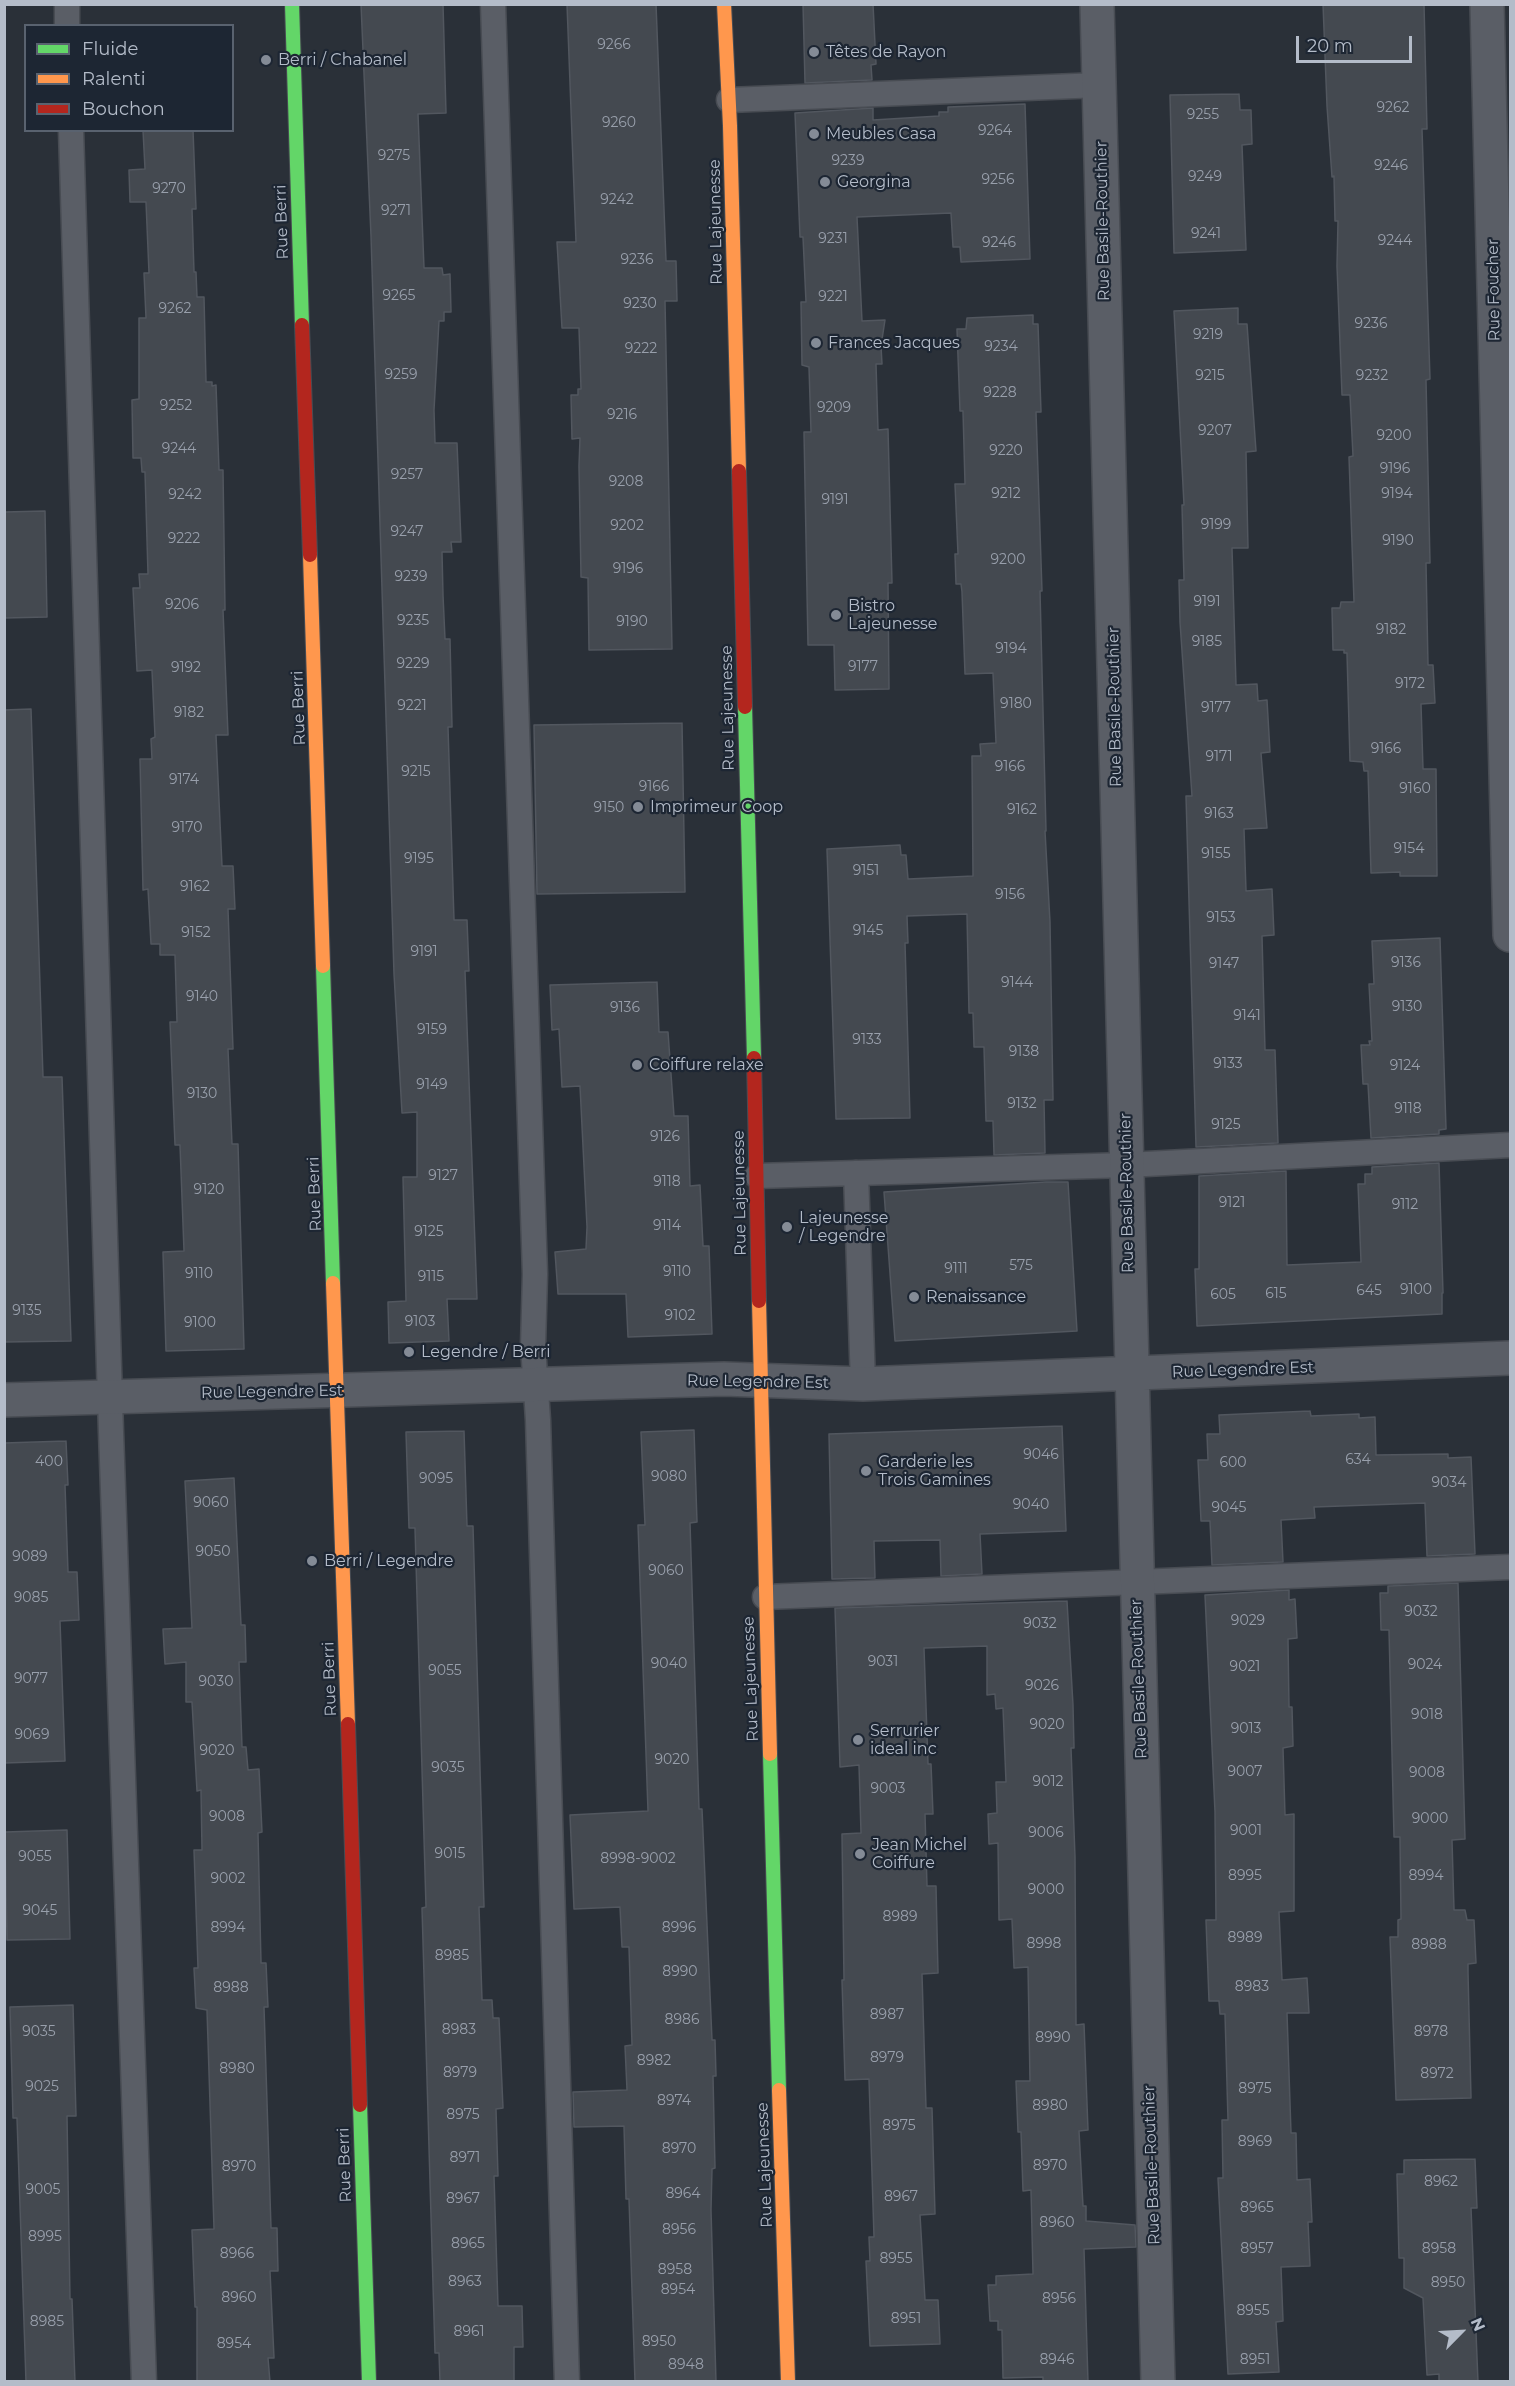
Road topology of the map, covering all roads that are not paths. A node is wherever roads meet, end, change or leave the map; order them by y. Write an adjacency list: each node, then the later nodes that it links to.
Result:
1 (67, 4): 7 (lane)
2 (292, 4): 21 (main road, Rue Berri)
3 (494, 4): 19 (lane)
4 (724, 4): 9 (main road, Rue Lajeunesse)
5 (1097, 4): 8 (street, Rue Basile-Routhier)
6 (1487, 4): 11 (street, Rue Foucher)
7 (67, 24)
8 (1100, 85): 9 (lane); 13 (street, Rue Basile-Routhier)
9 (729, 100): 15 (main road, Rue Lajeunesse)
10 (71, 132): 22 (lane)
11 (1510, 935)
12 (1510, 1145): 13 (lane)
13 (1127, 1165): 14 (lane); 17 (street, Rue Basile-Routhier)
14 (856, 1173): 15 (lane); 20 (lane)
15 (757, 1176): 18 (main road, Rue Lajeunesse)
16 (1510, 1358): 17 (street, Rue Legendre Est)
17 (1131, 1374): 20 (street, Rue Legendre Est); 25 (street, Rue Basile-Routhier)
18 (760, 1380): 19 (street, Rue Legendre Est); 20 (street, Rue Legendre Est); 26 (main road, Rue Lajeunesse)
19 (536, 1384): 21 (street, Rue Legendre Est); 29 (lane)
20 (863, 1384)
21 (337, 1390): 22 (street, Rue Legendre Est); 28 (main road, Rue Berri)
22 (111, 1396): 23 (street, Rue Legendre Est); 27 (lane)
23 (4, 1400)
24 (1510, 1567): 25 (lane)
25 (1137, 1581): 26 (lane); 31 (street, Rue Basile-Routhier)
26 (765, 1598): 30 (main road, Rue Lajeunesse)
27 (144, 2382)
28 (369, 2382)
29 (567, 2382)
30 (788, 2382)
31 (1158, 2382)

